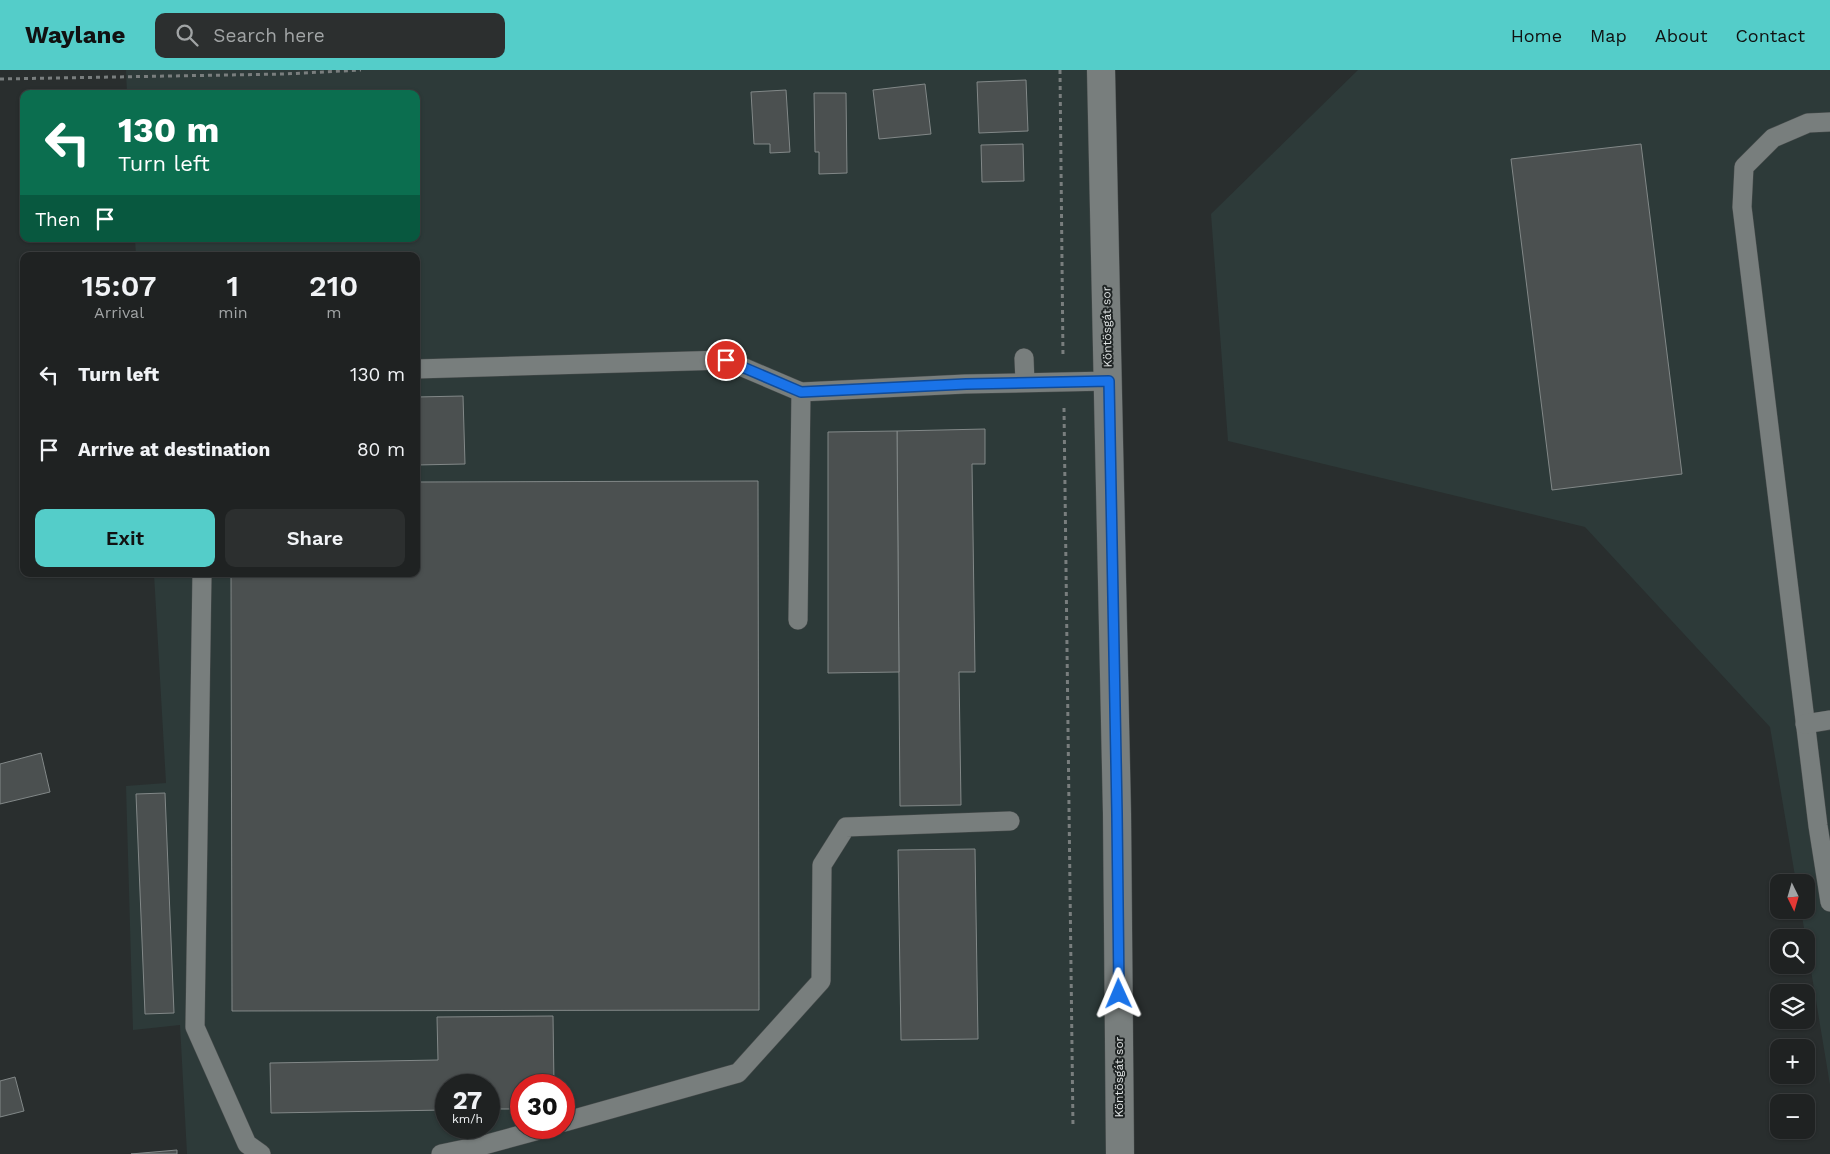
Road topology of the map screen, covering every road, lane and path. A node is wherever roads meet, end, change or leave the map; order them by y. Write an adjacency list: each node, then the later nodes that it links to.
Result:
1 (361, 70): 4 (path)
2 (1060, 70): 8 (path)
3 (1101, 70): 9 (street, Köntösgát sor)
4 (0, 79)
5 (1830, 122): 15 (lane)
6 (1024, 358): 10 (lane)
7 (420, 369): 11 (lane)
8 (1063, 381): 9 (lane); 10 (lane); 19 (path)
9 (1109, 381): 23 (street, Köntösgát sor)
10 (1025, 382): 11 (lane)
11 (801, 392): 13 (lane)
12 (202, 577): 21 (lane)
13 (798, 620)
14 (1830, 720): 15 (lane)
15 (1805, 724): 17 (lane)
16 (1010, 821): 18 (lane)
17 (1830, 902)
18 (575, 1119)
19 (1073, 1127)
20 (510, 1138): 22 (lane)
21 (260, 1154)
22 (441, 1154)
23 (1120, 1154)

